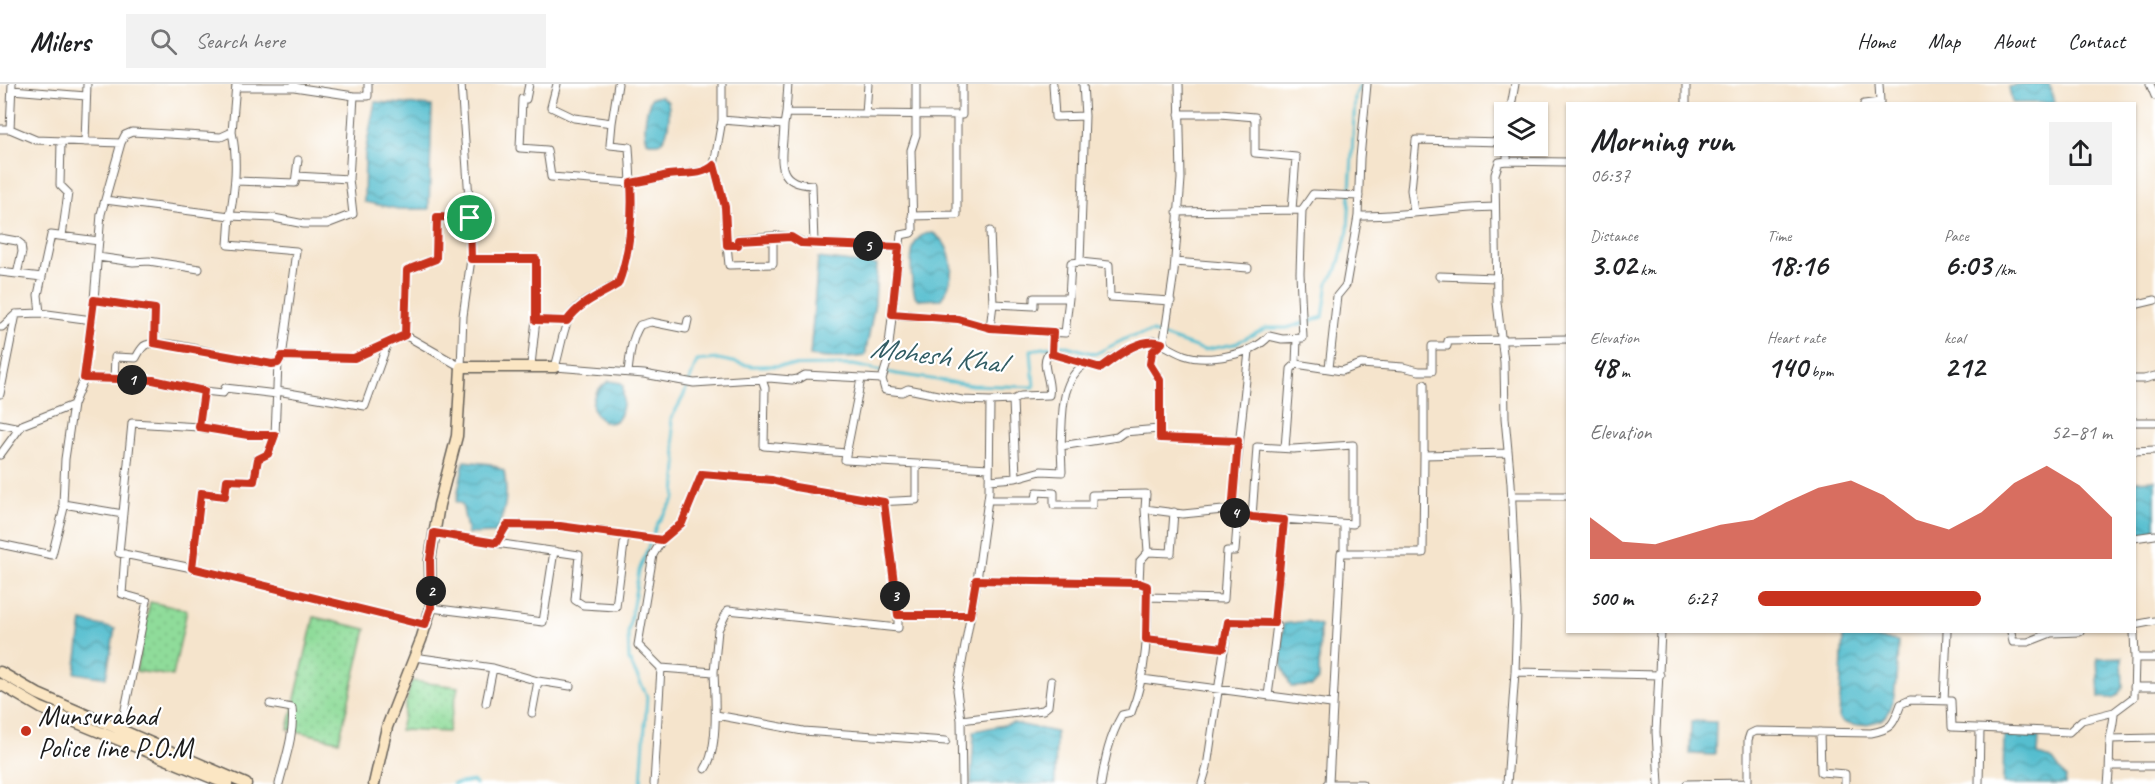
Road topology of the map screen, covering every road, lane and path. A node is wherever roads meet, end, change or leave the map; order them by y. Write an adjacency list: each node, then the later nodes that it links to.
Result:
1 (87, 84): 24 (street)
2 (368, 84): 25 (street)
3 (460, 84): 65 (street)
4 (529, 84): 54 (street)
5 (557, 84): 37 (street)
6 (618, 84): 37 (street)
7 (722, 84): 36 (street)
8 (788, 84): 30 (street)
9 (868, 84): 31 (street)
10 (916, 84): 33 (street)
11 (962, 84): 34 (street)
12 (1053, 84): 35 (street)
13 (1083, 84): 35 (street)
14 (1179, 84): 32 (street)
15 (1367, 84): 55 (street)
16 (1515, 84): 27 (street)
17 (1686, 84): 28 (street)
18 (1879, 84): 29 (street)
19 (2150, 84): 26 (street)
20 (236, 86): 21 (street); 41 (street)
21 (272, 86): 22 (street)
22 (294, 86): 25 (street)
23 (12, 87): 24 (street); 40 (street)
24 (86, 96): 43 (street)
25 (354, 96): 52 (street)
26 (2155, 96)
27 (1512, 102)
28 (1686, 102)
29 (1880, 102)
30 (786, 113): 31 (street); 38 (street)
31 (866, 114): 33 (street)
32 (1179, 114): 58 (street); 60 (street)
33 (915, 115): 34 (street); 63 (street)
34 (957, 115): 63 (street)
35 (1085, 116): 76 (street)
36 (722, 120): 38 (street); 50 (street)
37 (612, 123): 54 (street)
38 (784, 126): 71 (street)
39 (0, 129): 40 (street)
40 (10, 129): 42 (street)
41 (232, 132): 44 (street); 53 (street)
42 (61, 141): 43 (street); 67 (street)
43 (85, 142): 44 (street)
44 (121, 143): 56 (street)
45 (1494, 143): 61 (street)
46 (1507, 156): 48 (street)
47 (298, 160): 51 (street)
48 (1507, 161): 49 (street); 57 (street)
49 (1566, 162)
50 (714, 165): 54 (street); 72 (street)
51 (296, 176): 52 (street); 53 (street)
52 (349, 179): 62 (street)
53 (236, 181): 62 (street)
54 (631, 183): 97 (street)
55 (1359, 196): 59 (street); 64 (street)
56 (105, 200): 62 (street); 70 (street)
57 (1495, 207): 61 (street); 84 (street)
58 (1292, 210): 59 (street); 60 (street)
59 (1302, 210): 102 (street)
60 (1177, 212): 77 (street)
61 (1414, 212): 64 (street)
62 (230, 216): 110 (street)
63 (912, 216): 73 (street)
64 (1358, 216): 117 (street)
65 (470, 218): 75 (street); 101 (street)
66 (990, 231): 89 (street)
67 (62, 236): 70 (street); 83 (street)
68 (773, 237): 71 (street); 72 (street); 72 (street)
69 (0, 238): 81 (street)
70 (99, 241): 74 (street)
71 (814, 243): 73 (street)
72 (727, 245)
73 (899, 247): 93 (street)
74 (98, 257): 79 (street); 86 (street)
75 (471, 259): 94 (street); 115 (street)
76 (1080, 262): 85 (street); 88 (street)
77 (1175, 262): 78 (street); 88 (street)
78 (1248, 268)
79 (199, 269)
80 (0, 272): 81 (street)
81 (17, 274): 83 (street)
82 (1439, 276): 84 (street)
83 (42, 277): 91 (street)
84 (1497, 278): 104 (street)
85 (1069, 298): 89 (street); 100 (street)
86 (94, 300): 96 (street); 106 (street)
87 (2155, 300): 90 (street)
88 (1171, 301): 107 (street)
89 (993, 304): 99 (street)
90 (2136, 305)
91 (40, 313): 92 (street); 96 (street)
92 (16, 314): 98 (street); 129 (street)
93 (892, 314): 99 (street); 124 (street)
94 (536, 320): 97 (street); 114 (street)
95 (688, 320): 118 (street)
96 (92, 321): 120 (street)
97 (567, 321): 116 (street)
98 (0, 327)
99 (990, 328): 100 (street)
100 (1053, 332): 109 (street)
101 (405, 335): 105 (street); 115 (street)
102 (1297, 339): 108 (street); 113 (street)
103 (1566, 339): 104 (street)
104 (1501, 340): 117 (street); 146 (street)
105 (388, 342): 110 (street); 128 (street)
106 (154, 343): 111 (street); 121 (street)
107 (1162, 343): 108 (street); 112 (street); 138 (street)
108 (1249, 351): 140 (street)
109 (1052, 354): 112 (street); 130 (street)
110 (282, 356): 111 (street)
111 (278, 363): 128 (street)
112 (1085, 364): 141 (street)
113 (1296, 364): 117 (street); 142 (street)
114 (531, 365): 115 (street); 116 (street)
115 (461, 367): 165 (street)
116 (555, 367): 118 (street)
117 (1329, 368)
118 (628, 372): 122 (street)
119 (2155, 376): 125 (street)
120 (84, 378): 121 (street); 132 (street)
121 (114, 379): 127 (street)
122 (762, 379): 123 (street); 145 (street)
123 (861, 379): 124 (street); 145 (street)
124 (882, 379): 131 (street)
125 (2136, 379)
126 (1424, 384): 148 (street)
127 (204, 391): 128 (street); 136 (street)
128 (277, 392): 139 (street)
129 (0, 394)
130 (1013, 400): 131 (street); 151 (street)
131 (990, 401): 150 (street)
132 (73, 405): 137 (street); 157 (street)
133 (2136, 422): 134 (street)
134 (2155, 422)
135 (0, 424): 137 (street)
136 (199, 427): 139 (street); 161 (street)
137 (20, 428): 147 (street)
138 (1159, 429): 140 (street); 141 (street)
139 (275, 435): 176 (street)
140 (1238, 441): 160 (street)
141 (1061, 446): 151 (street)
142 (1285, 448): 162 (street); 164 (street)
143 (2155, 450): 144 (street)
144 (2136, 451)
145 (846, 453): 149 (street)
146 (1508, 453): 148 (street); 153 (street)
147 (0, 455)
148 (1424, 455): 174 (street)
149 (916, 464): 150 (street); 156 (street)
150 (989, 468): 152 (street)
151 (1016, 478): 152 (street)
152 (989, 480): 155 (street)
153 (1512, 496): 154 (street); 201 (street)
154 (1566, 496)
155 (988, 500): 158 (street); 177 (street)
156 (884, 502): 169 (street); 181 (street)
157 (65, 504): 161 (street); 171 (street)
158 (1145, 509): 159 (street); 173 (street)
159 (1174, 512): 160 (street); 173 (street)
160 (1235, 513): 162 (street); 179 (street)
161 (123, 514): 175 (street)
162 (1252, 517): 163 (street)
163 (1284, 520): 164 (street); 184 (street)
164 (1344, 524): 174 (street)
165 (434, 533): 170 (street); 180 (street)
166 (2155, 535): 168 (street)
167 (625, 536): 169 (street); 170 (street); 172 (street)
168 (2136, 538)
169 (662, 540): 198 (street)
170 (496, 543): 172 (street)
171 (0, 544)
172 (554, 551): 180 (street)
173 (1148, 552): 178 (street)
174 (1344, 553): 216 (street)
175 (125, 554): 176 (street); 222 (street)
176 (192, 568): 185 (street)
177 (976, 580): 178 (street); 182 (street)
178 (1139, 583): 179 (street)
179 (1148, 597): 192 (street)
180 (431, 608): 185 (street)
181 (898, 615): 182 (street); 200 (street)
182 (970, 615): 221 (street)
183 (2155, 621): 186 (street)
184 (1274, 623): 193 (street); 211 (street)
185 (425, 625): 194 (street)
186 (2136, 625)
187 (1661, 633): 202 (street)
188 (1947, 633): 212 (street)
189 (2011, 633): 190 (street)
190 (2051, 633)
191 (2134, 633): 195 (street)
192 (1146, 639): 193 (street); 203 (street)
193 (1223, 648): 210 (street)
194 (414, 657): 197 (street); 236 (street)
195 (2135, 658): 196 (street); 208 (street)
196 (2155, 658)
197 (493, 668): 204 (street); 214 (street)
198 (661, 668): 200 (street); 237 (street)
199 (0, 672): 222 (street)
200 (714, 672): 220 (street)
201 (1515, 672): 202 (street); 242 (street)
202 (1660, 675): 243 (street)
203 (1142, 679): 210 (street); 239 (street)
204 (538, 681): 207 (street); 218 (street)
205 (1051, 681): 221 (street)
206 (0, 684): 233 (street)
207 (570, 686)
208 (2133, 687): 209 (street); 219 (street)
209 (2155, 687)
210 (1218, 689): 211 (street); 240 (street)
211 (1268, 696): 216 (street)
212 (1944, 701): 223 (street); 224 (street)
213 (260, 703): 217 (street)
214 (486, 703)
215 (270, 704): 217 (street)
216 (1331, 704): 231 (street)
217 (292, 708): 235 (street)
218 (532, 712)
219 (2114, 712): 223 (street); 226 (street)
220 (716, 715): 227 (street); 230 (street)
221 (961, 720): 238 (street)
222 (121, 729): 234 (street)
223 (1980, 729): 247 (street)
224 (1820, 732): 232 (street); 246 (street)
225 (2155, 738): 226 (street)
226 (2110, 739): 228 (street)
227 (946, 741)
228 (2110, 765): 229 (street); 248 (street)
229 (2155, 765)
230 (705, 769)
231 (1328, 783): 241 (street)
232 (1748, 783): 245 (street)
233 (224, 784)
234 (246, 784)
235 (279, 784)
236 (374, 784)
237 (654, 784)
238 (962, 784)
239 (1101, 784)
240 (1202, 784)
241 (1362, 784)
242 (1507, 784)
243 (1659, 784)
244 (1687, 784): 245 (street)
245 (1695, 784)
246 (1845, 784)
247 (1979, 784)
248 (2108, 784)

